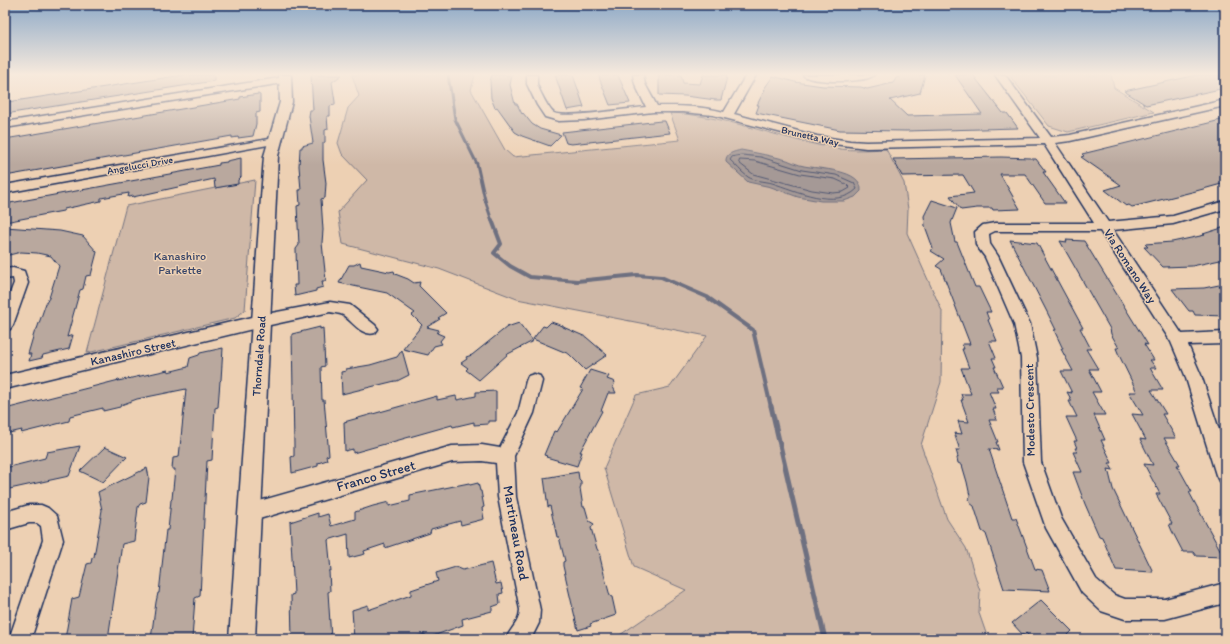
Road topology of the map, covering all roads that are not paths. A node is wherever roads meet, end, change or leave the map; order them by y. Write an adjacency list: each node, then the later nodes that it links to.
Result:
1 (125, 105): 10 (street)
2 (285, 105): 11 (street, Thorndale Road)
3 (542, 105): 8 (street, Brunetta Way)
4 (651, 105): 8 (street)
5 (734, 105): 9 (street)
6 (1023, 105): 12 (street, Via Romano Way)
7 (1212, 105): 12 (street, Brunetta Way)
8 (653, 109): 9 (street, Brunetta Way)
9 (728, 115): 12 (street, Brunetta Way)
10 (5, 126)
11 (275, 140): 13 (street, Angelucci Drive); 17 (street, Thorndale Road)
12 (1047, 141): 15 (street, Via Romano Way)
13 (5, 189)
14 (1225, 205): 15 (street)
15 (1104, 227): 21 (street, Via Romano Way); 28 (street, Modesto Crescent)
16 (5, 274): 18 (street)
17 (261, 321): 19 (street, Kanashiro Street); 23 (street, Kanashiro Street); 26 (street, Thorndale Road)
18 (5, 325)
19 (370, 329)
20 (1225, 338): 21 (street)
21 (1178, 340): 25 (street, Via Romano Way)
22 (534, 381): 24 (street, Martineau Road)
23 (5, 382)
24 (505, 456): 26 (street, Franco Street); 31 (street, Martineau Road)
25 (1225, 475)
26 (249, 513): 30 (street, Thorndale Road)
27 (5, 521): 29 (street)
28 (1225, 593)
29 (20, 639)
30 (242, 639)
31 (517, 639)

